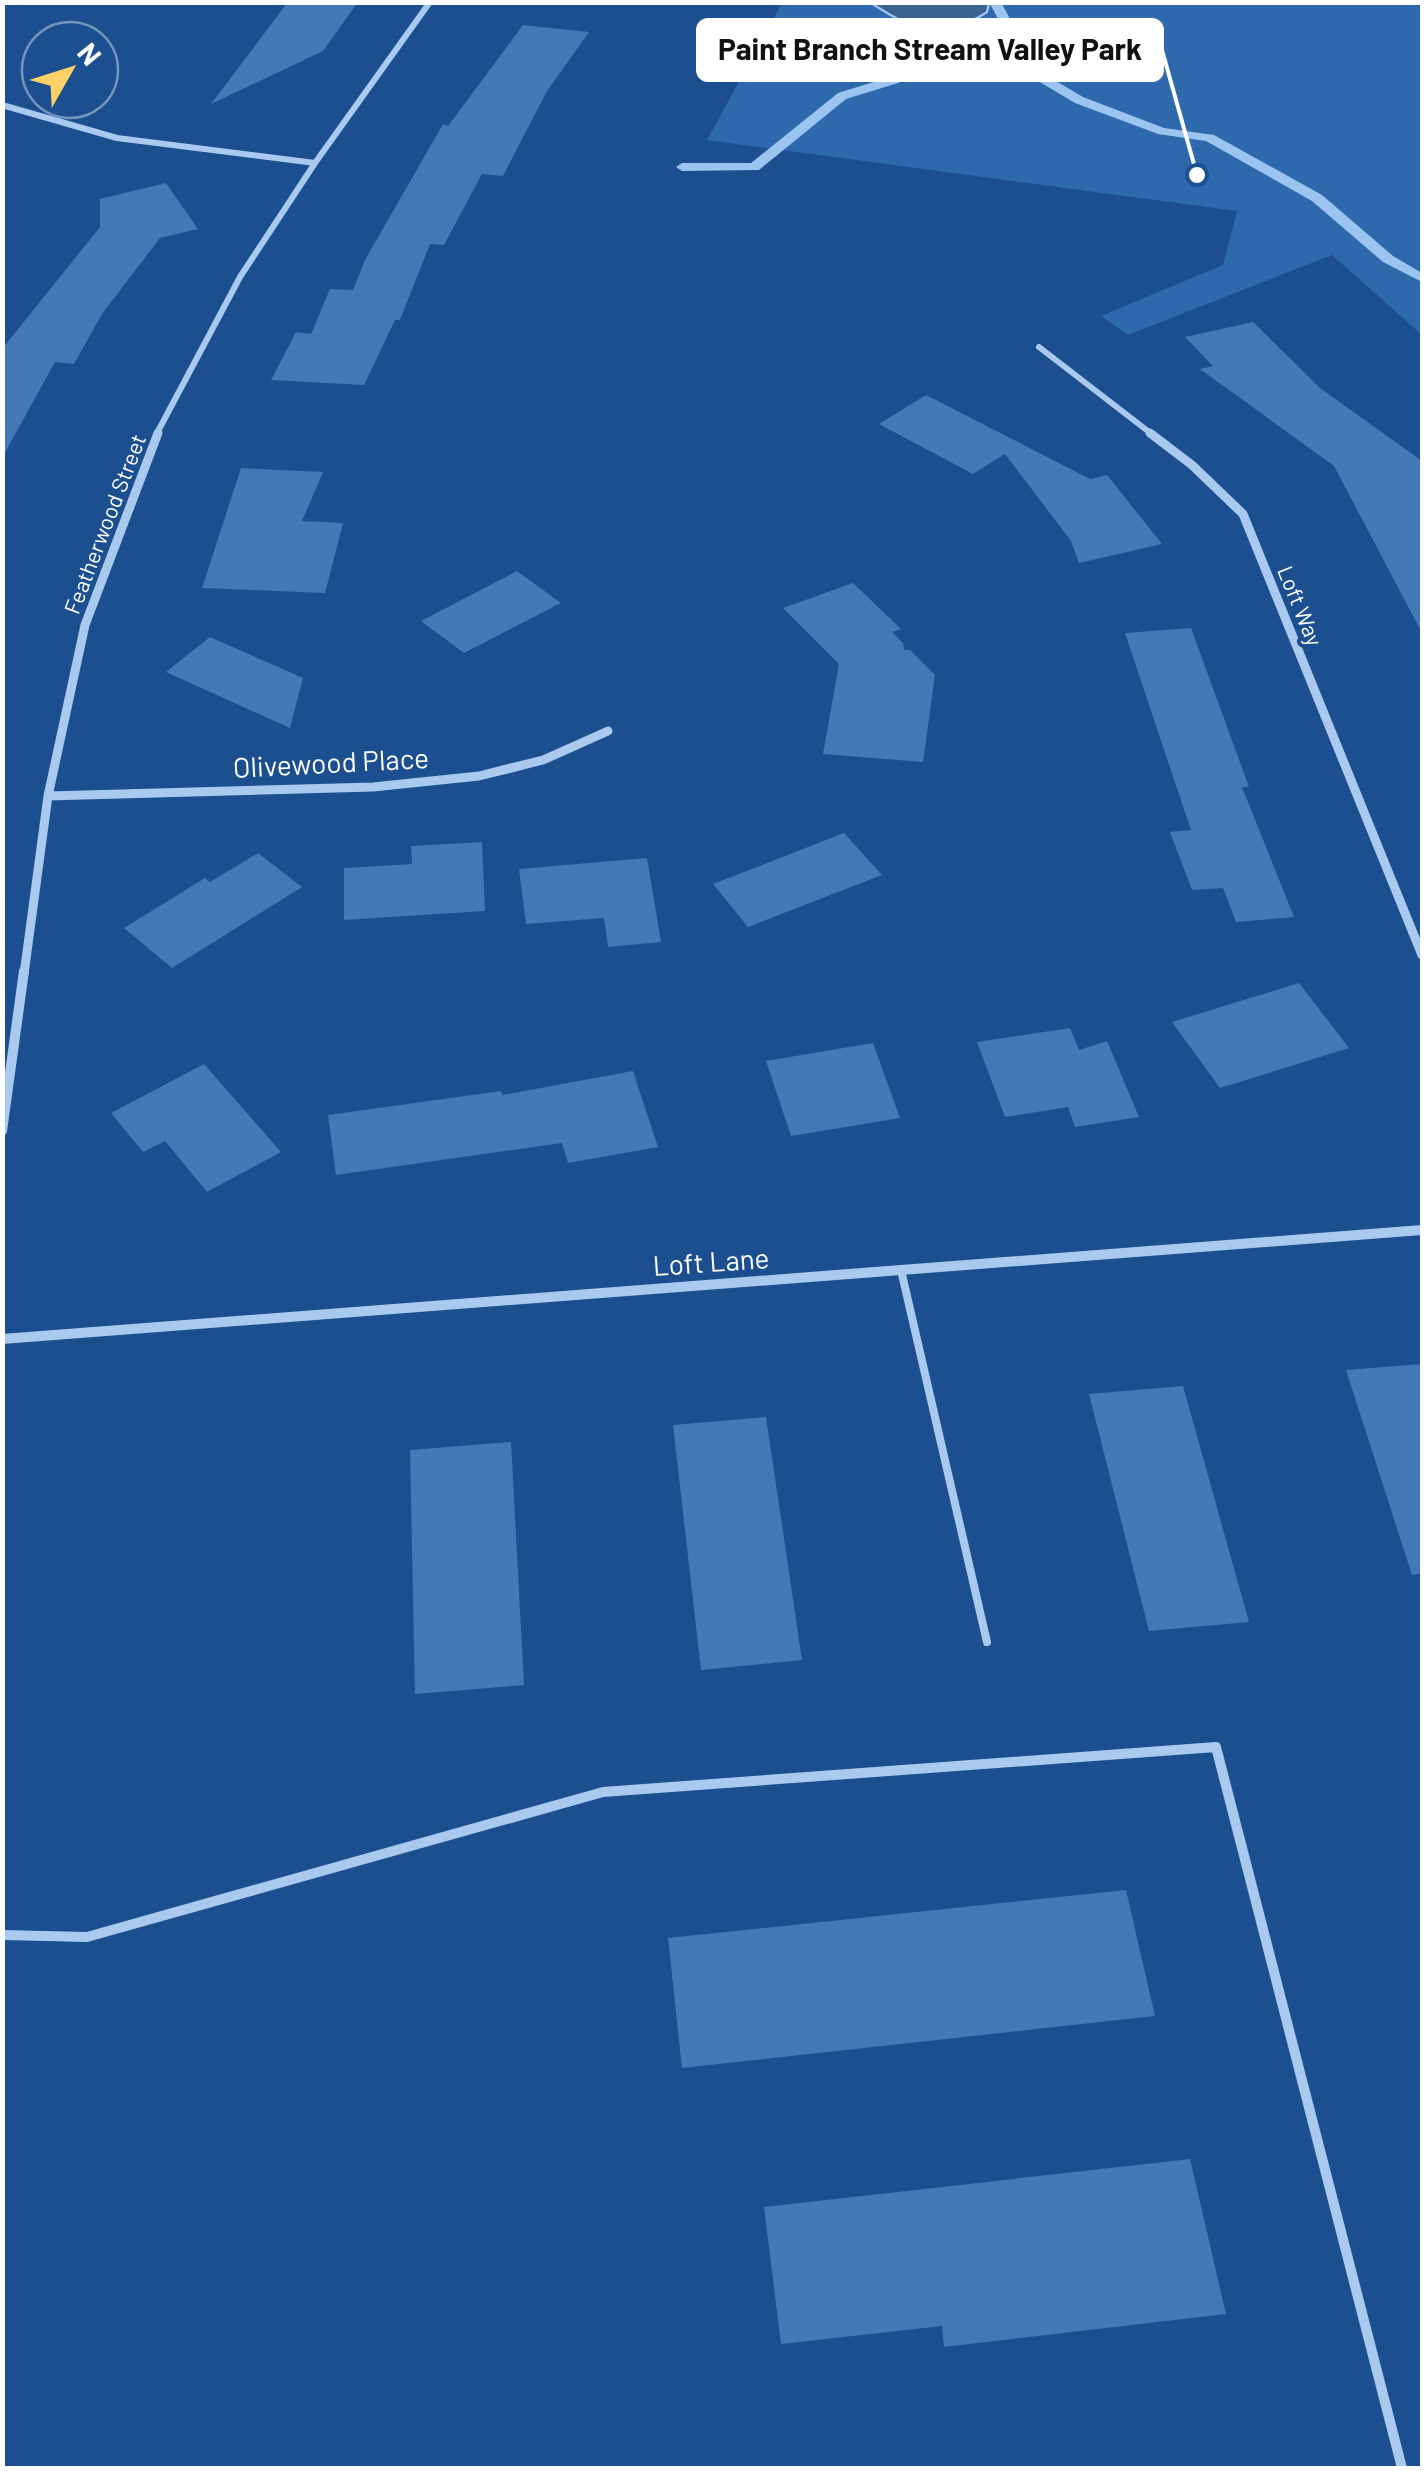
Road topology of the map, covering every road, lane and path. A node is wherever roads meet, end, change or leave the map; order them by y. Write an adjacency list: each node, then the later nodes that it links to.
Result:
1 (430, 2): 3 (street, Featherwood Street)
2 (2, 105): 3 (street)
3 (315, 163): 6 (street, Featherwood Street)
4 (1039, 348): 7 (street, Loft Way)
5 (608, 731): 6 (street, Olivewood Place)
6 (48, 796): 8 (street, Featherwood Street)
7 (1422, 955)
8 (2, 1131)
9 (1422, 1230): 10 (street, Loft Lane)
10 (901, 1270): 11 (street, Loft Lane); 12 (lane)
11 (2, 1339)
12 (986, 1643)
13 (2, 1935): 14 (lane)
14 (1402, 2468)

